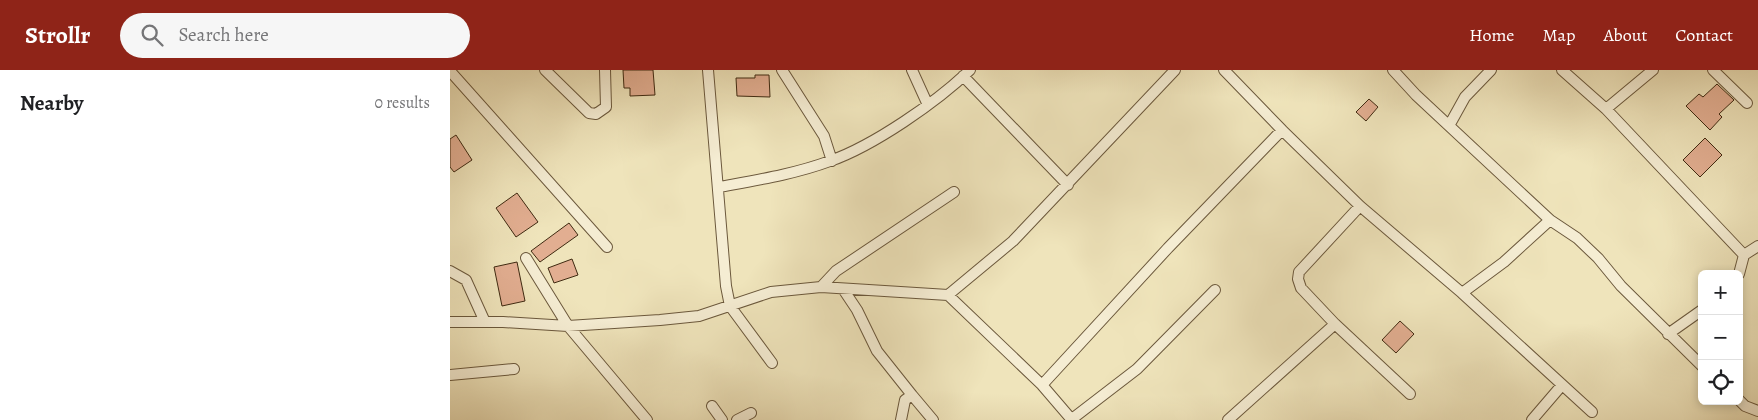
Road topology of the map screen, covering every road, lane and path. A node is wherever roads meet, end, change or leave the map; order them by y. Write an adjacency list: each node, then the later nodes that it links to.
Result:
1 (545, 70): 2 (street)
2 (605, 70)
3 (708, 70): 22 (street)
4 (782, 70): 20 (street)
5 (912, 70): 15 (street)
6 (1175, 70): 21 (street)
7 (1224, 70): 19 (street)
8 (1393, 70): 18 (street)
9 (1491, 70): 18 (street)
10 (1562, 70): 17 (street)
11 (1653, 70): 17 (street)
12 (1713, 70): 16 (street)
13 (450, 71): 27 (street)
14 (967, 73): 15 (street); 21 (street)
15 (927, 103): 20 (street)
16 (1747, 103)
17 (1606, 109): 28 (street)
18 (1450, 124): 25 (street)
19 (1282, 130): 24 (street); 49 (street)
20 (832, 161): 22 (street)
21 (1068, 185): 36 (street)
22 (719, 187): 37 (street)
23 (954, 192): 32 (street)
24 (1360, 206): 35 (street); 41 (street)
25 (1550, 220): 35 (street); 43 (street)
26 (1758, 246): 28 (street)
27 (607, 247)
28 (1744, 255): 30 (street)
29 (526, 258): 42 (street)
30 (1740, 270)
31 (450, 271): 40 (street)
32 (821, 287): 33 (street); 37 (street)
33 (843, 289): 36 (street); 51 (street)
34 (1215, 290): 62 (street)
35 (1462, 293): 48 (street)
36 (948, 295): 49 (street)
37 (730, 306): 42 (street); 45 (street)
38 (1698, 313): 43 (street)
39 (450, 322): 40 (street)
40 (485, 322): 42 (street)
41 (1335, 324): 50 (street); 63 (street)
42 (568, 326): 57 (street)
43 (1668, 334): 44 (street)
44 (1698, 362)
45 (772, 363)
46 (514, 369): 47 (street)
47 (450, 375)
48 (1562, 384): 55 (street); 64 (street)
49 (1042, 385): 62 (street)
50 (1410, 394)
51 (912, 396): 60 (street); 61 (street)
52 (1743, 404): 54 (street)
53 (712, 406): 58 (street)
54 (1758, 411)
55 (1592, 412)
56 (751, 413): 59 (street)
57 (647, 420)
58 (722, 420)
59 (737, 420)
60 (901, 420)
61 (933, 420)
62 (1072, 420)
63 (1228, 420)
64 (1532, 420)

